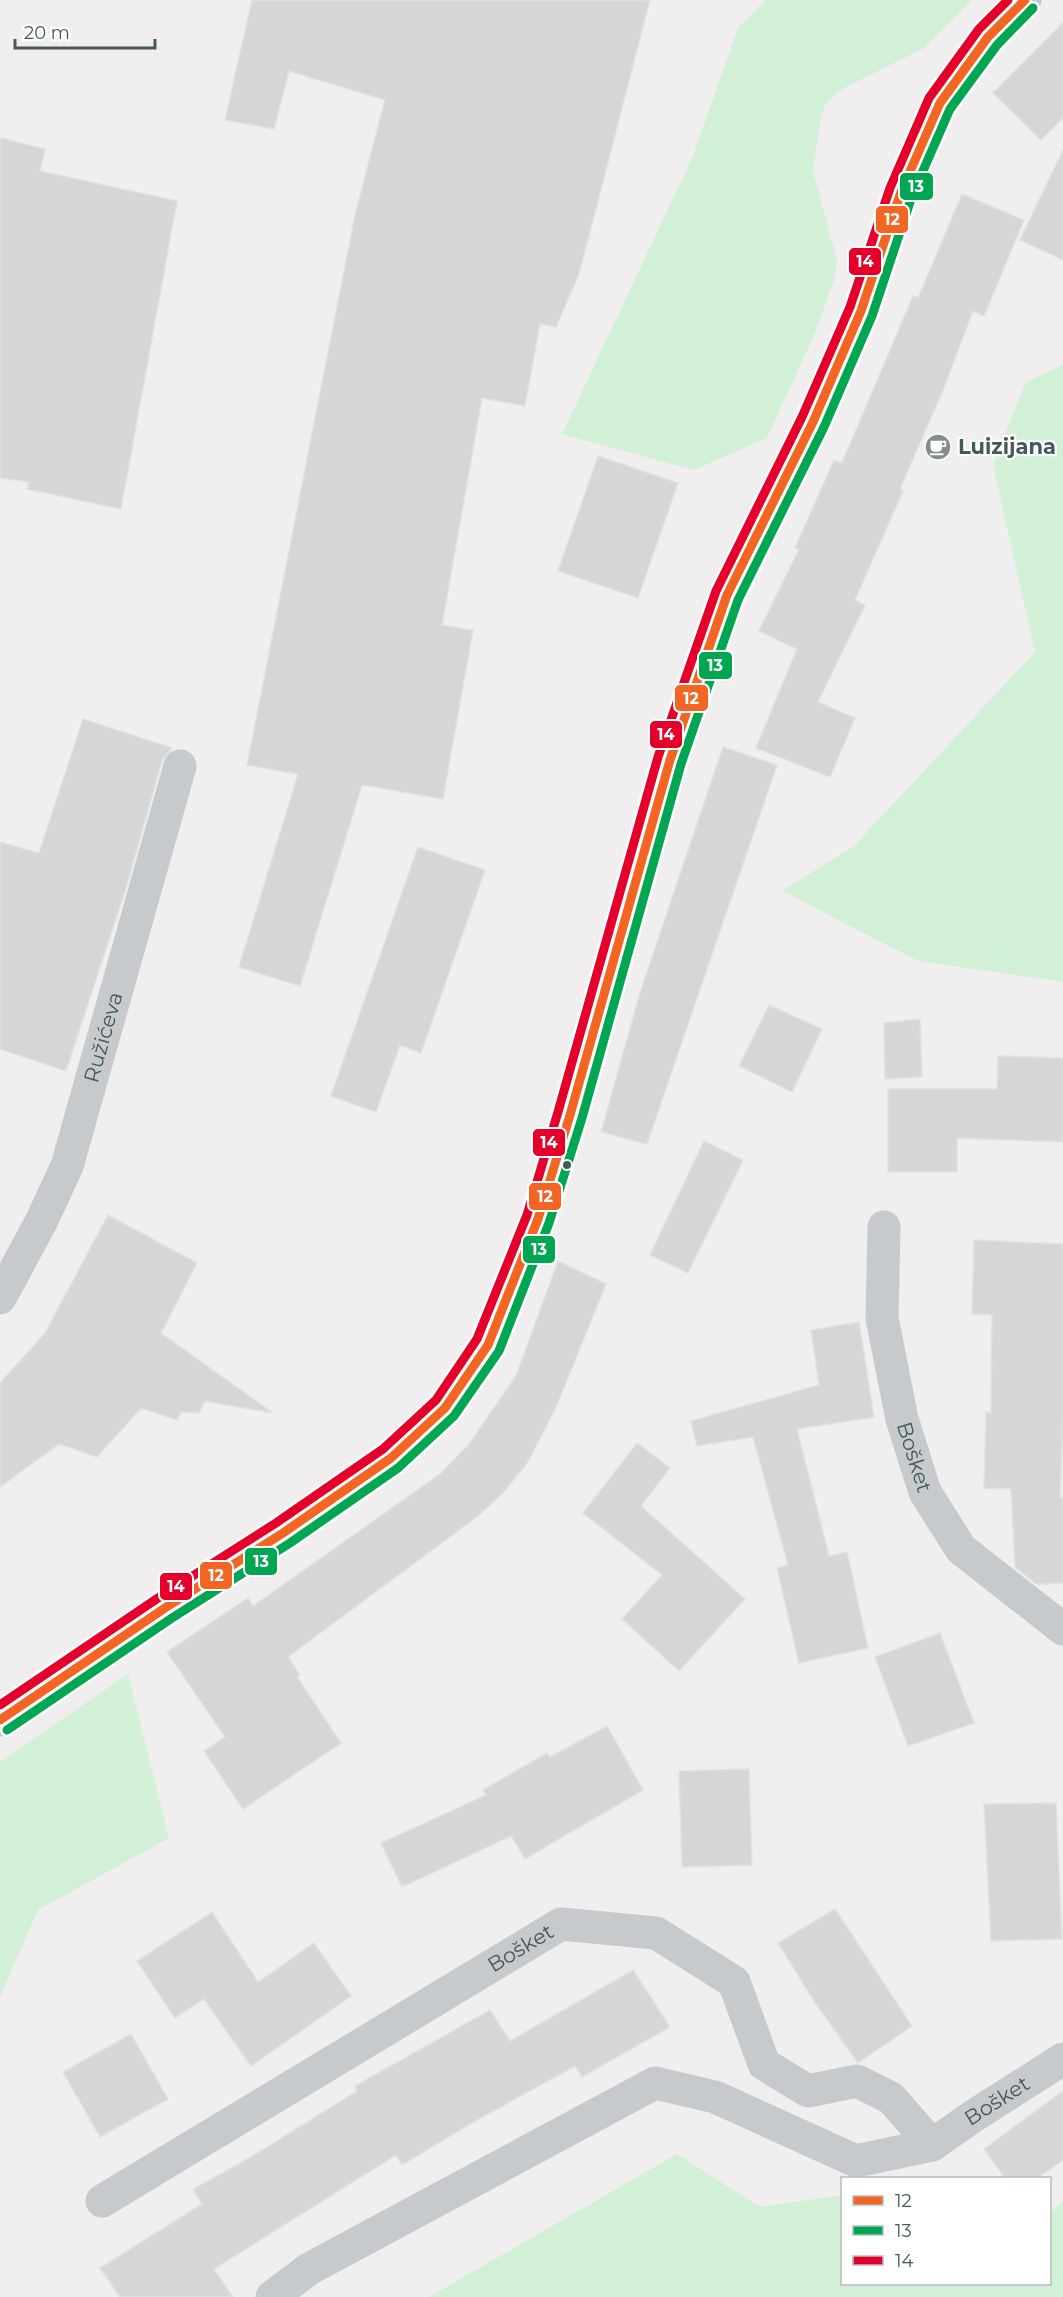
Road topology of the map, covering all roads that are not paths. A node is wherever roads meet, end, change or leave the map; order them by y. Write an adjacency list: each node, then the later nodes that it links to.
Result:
1 (1025, 0): 6 (main road)
2 (180, 766): 4 (street, Ružićeva)
3 (884, 1227): 5 (street, Bošket)
4 (0, 1298)
5 (1063, 1629)
6 (0, 1720)
7 (1063, 2059): 8 (street, Bošket)
8 (932, 2145): 9 (street, Bošket); 10 (street, Bošket)
9 (102, 2201)
10 (272, 2297)

